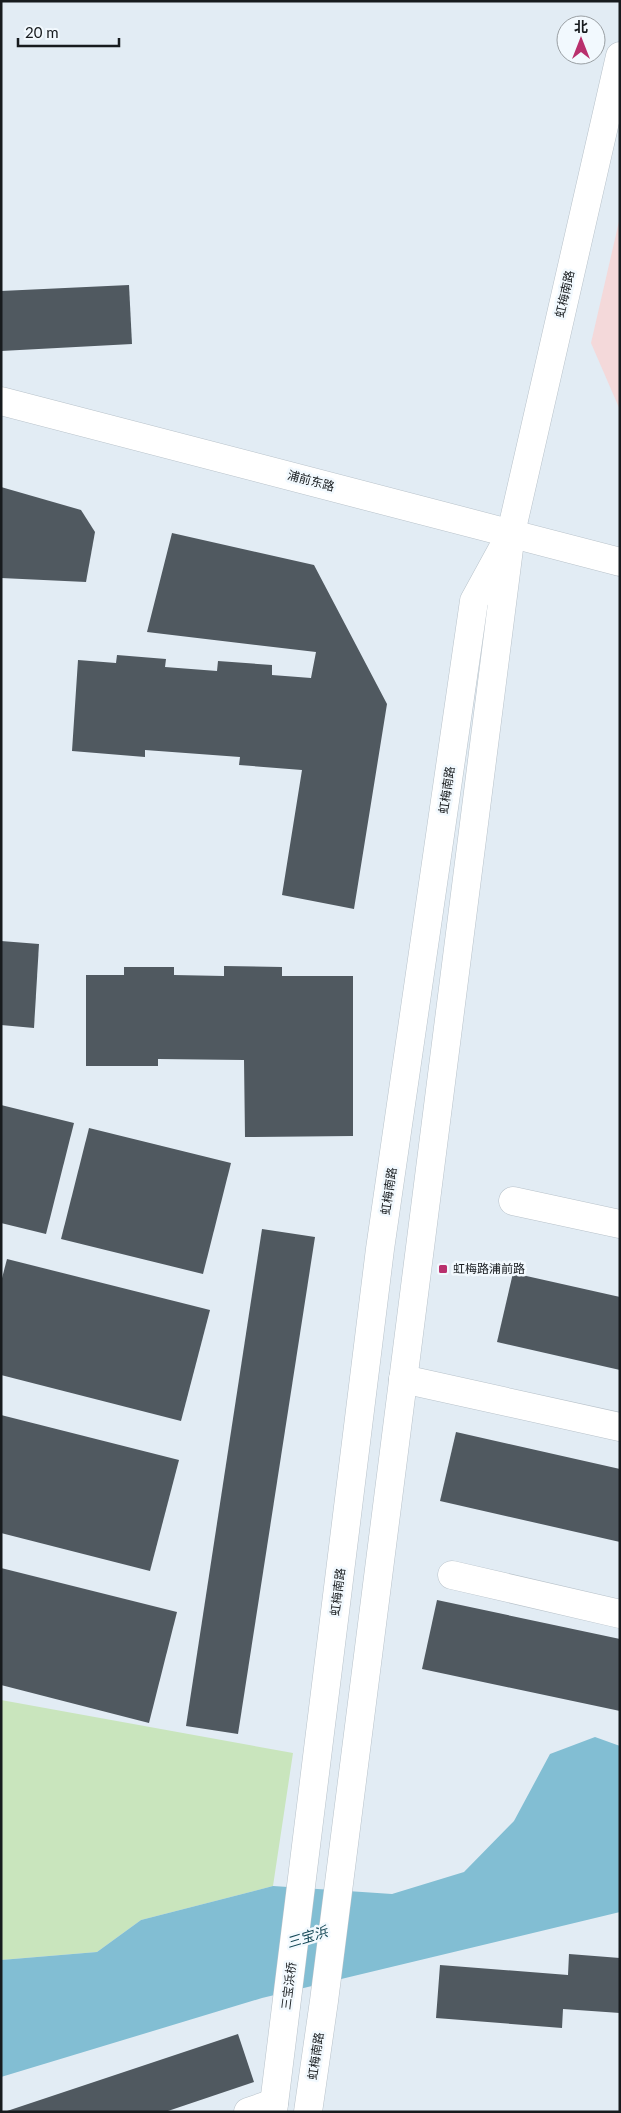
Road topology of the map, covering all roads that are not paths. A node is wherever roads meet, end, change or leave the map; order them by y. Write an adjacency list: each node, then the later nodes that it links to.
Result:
1 (620, 56): 3 (street, 虹梅南路)
2 (1, 401): 3 (street, 浦前东路)
3 (510, 533): 4 (street, 浦前东路); 7 (street, 虹梅南路); 11 (street, 虹梅南路)
4 (620, 562)
5 (513, 1201): 6 (street)
6 (620, 1224)
7 (403, 1379): 8 (street); 14 (street, 虹梅南路)
8 (620, 1427)
9 (452, 1575): 10 (street)
10 (620, 1614)
11 (305, 1858): 12 (street, 三宝浜桥)
12 (273, 2108): 13 (street)
13 (248, 2112)
14 (308, 2112)

